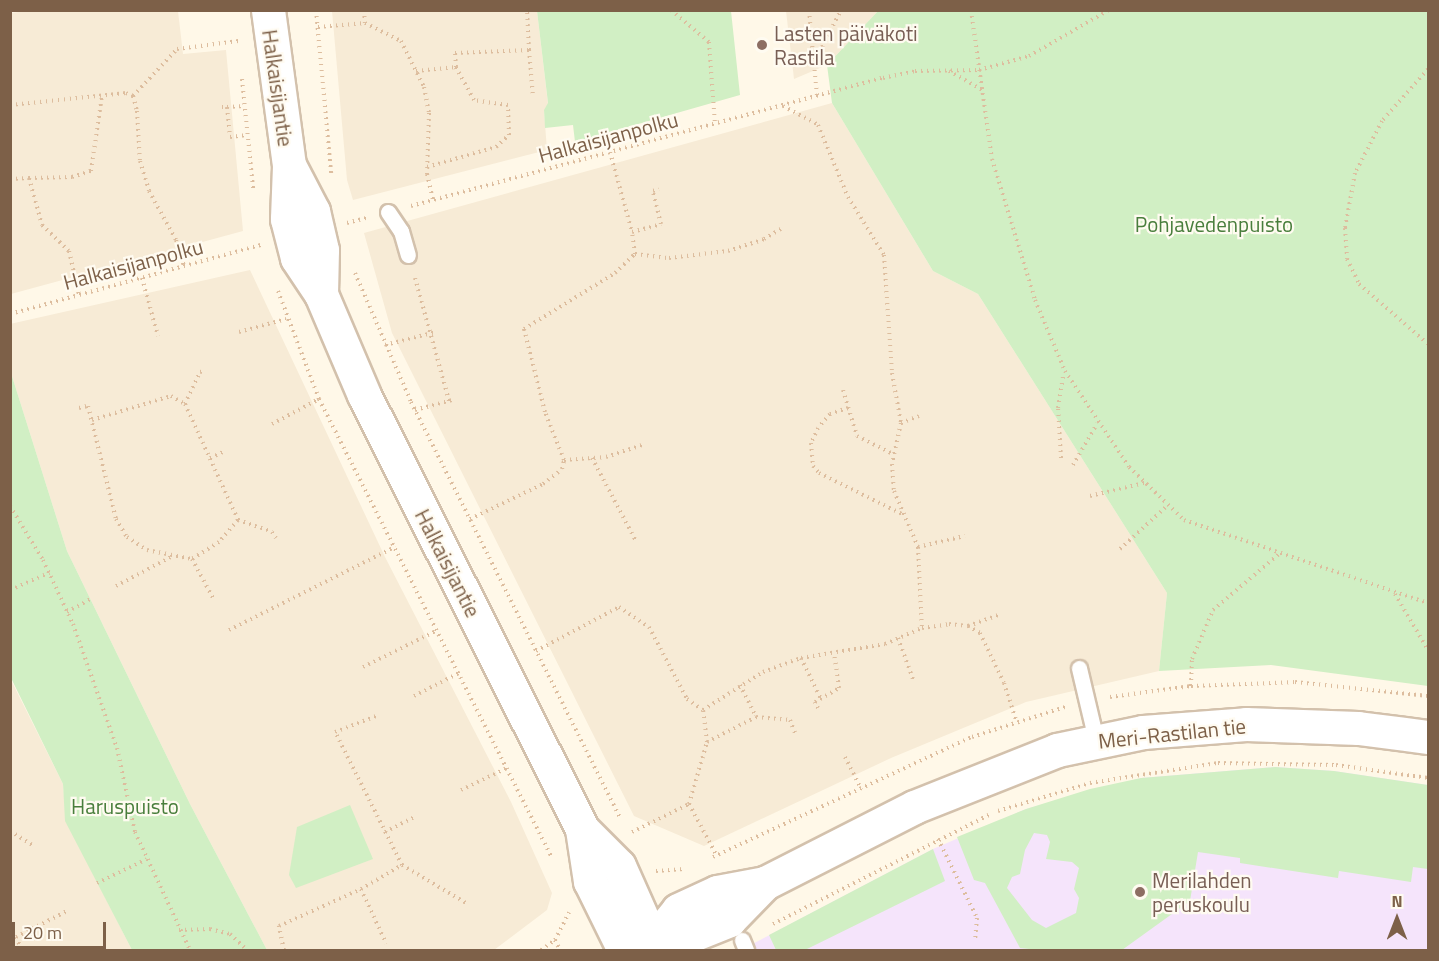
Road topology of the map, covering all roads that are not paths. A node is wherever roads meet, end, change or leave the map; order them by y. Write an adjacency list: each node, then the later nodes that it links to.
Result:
1 (268, 10): 8 (street, Halkaisijantie)
2 (388, 212): 3 (lane)
3 (408, 255)
4 (1079, 668): 6 (lane)
5 (1428, 737): 6 (street, Meri-Rastilan tie)
6 (1096, 740): 7 (street, Meri-Rastilan tie)
7 (765, 883): 8 (street, Meri-Rastilan tie); 8 (street, Meri-Rastilan tie)
8 (640, 943)

